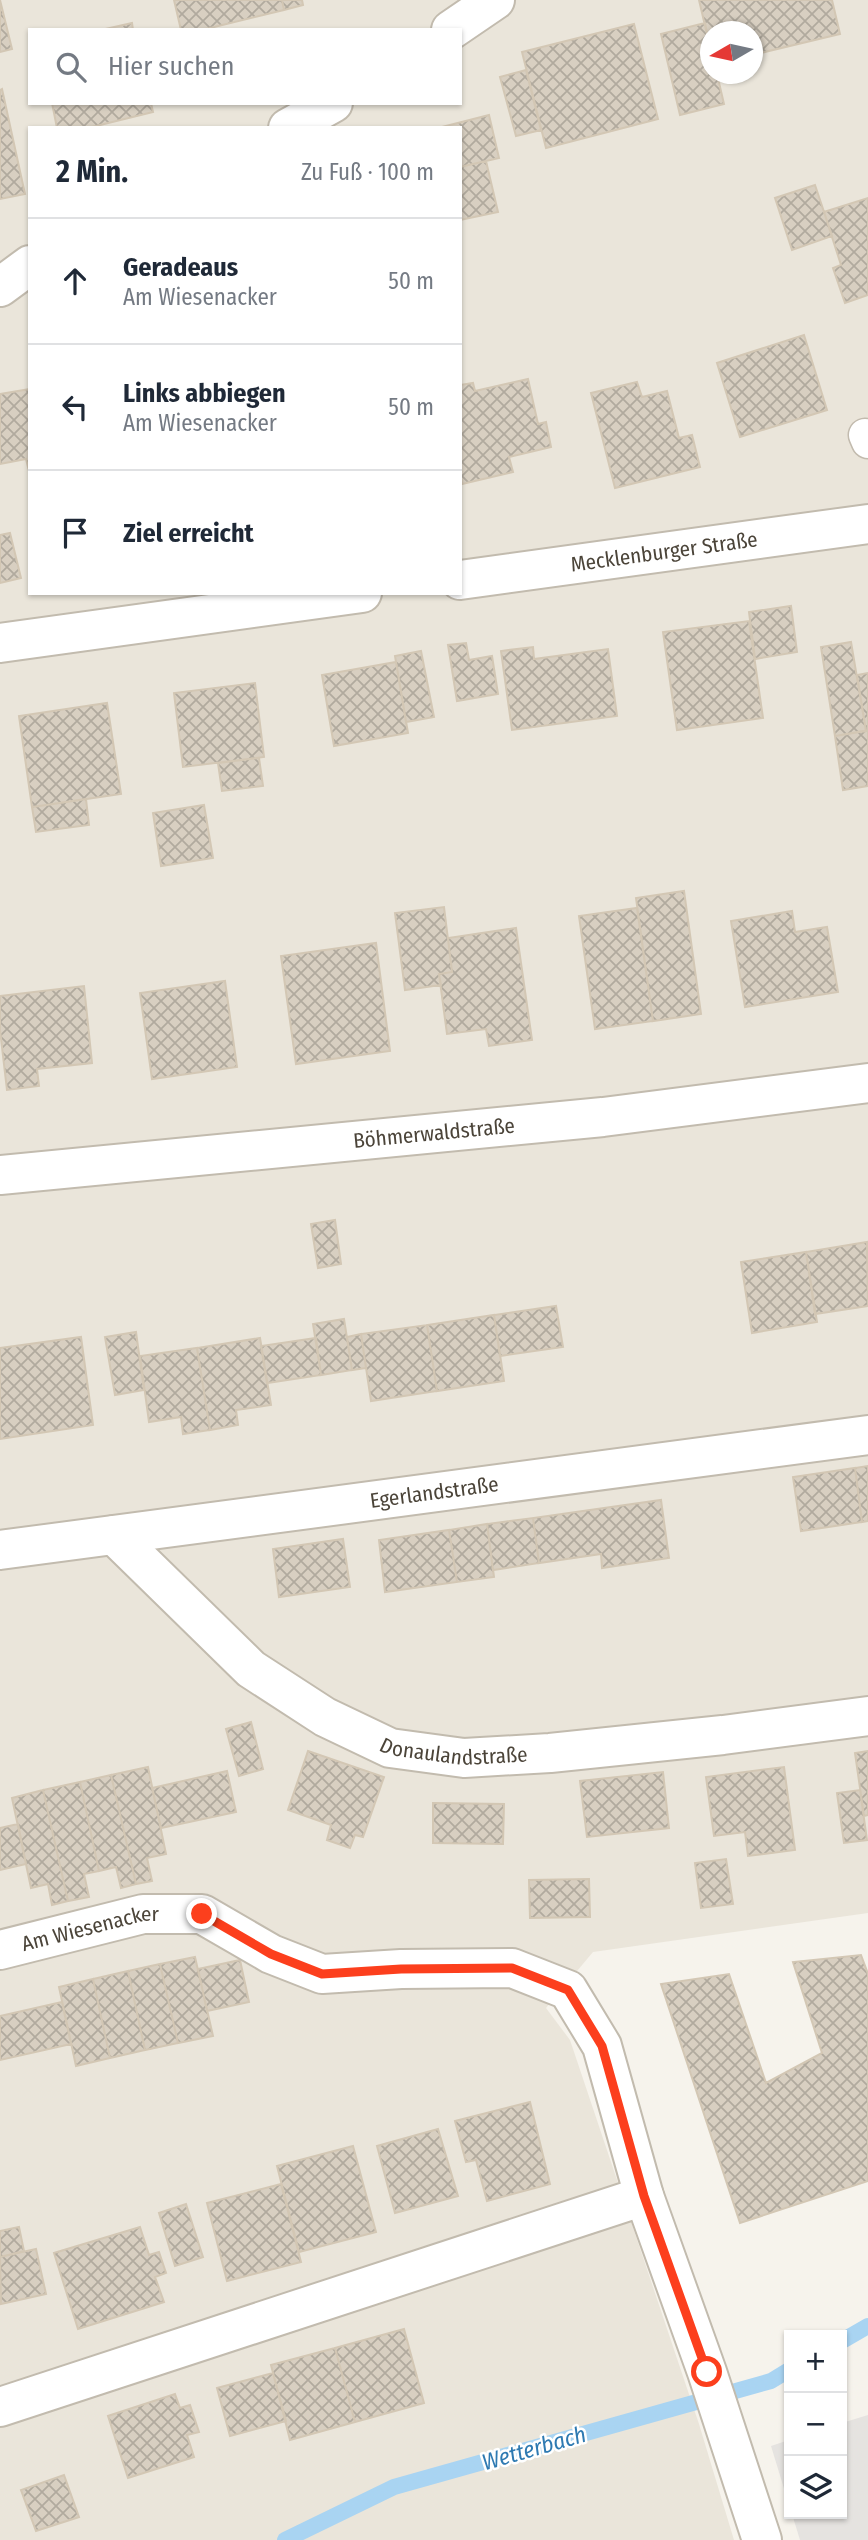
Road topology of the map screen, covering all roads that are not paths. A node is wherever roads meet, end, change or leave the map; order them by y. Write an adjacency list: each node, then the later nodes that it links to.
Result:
1 (495, 0): 2 (street)
2 (453, 28)
3 (328, 105): 4 (street)
4 (292, 126)
5 (28, 266): 6 (street)
6 (0, 287)
7 (868, 524): 8 (street, Mecklenburger Straße)
8 (462, 580)
9 (347, 595): 10 (street)
10 (0, 642)
11 (868, 1083): 12 (street, Böhmerwaldstraße)
12 (0, 1175)
13 (868, 1435): 14 (street, Egerlandstraße)
14 (114, 1535): 15 (street, Egerlandstraße); 16 (street, Donaulandstraße)
15 (0, 1549)
16 (868, 1716)
17 (0, 1950): 18 (street, Am Wiesenacker)
18 (644, 2196): 19 (street); 20 (street, Am Wiesenacker)
19 (0, 2407)
20 (762, 2540)

